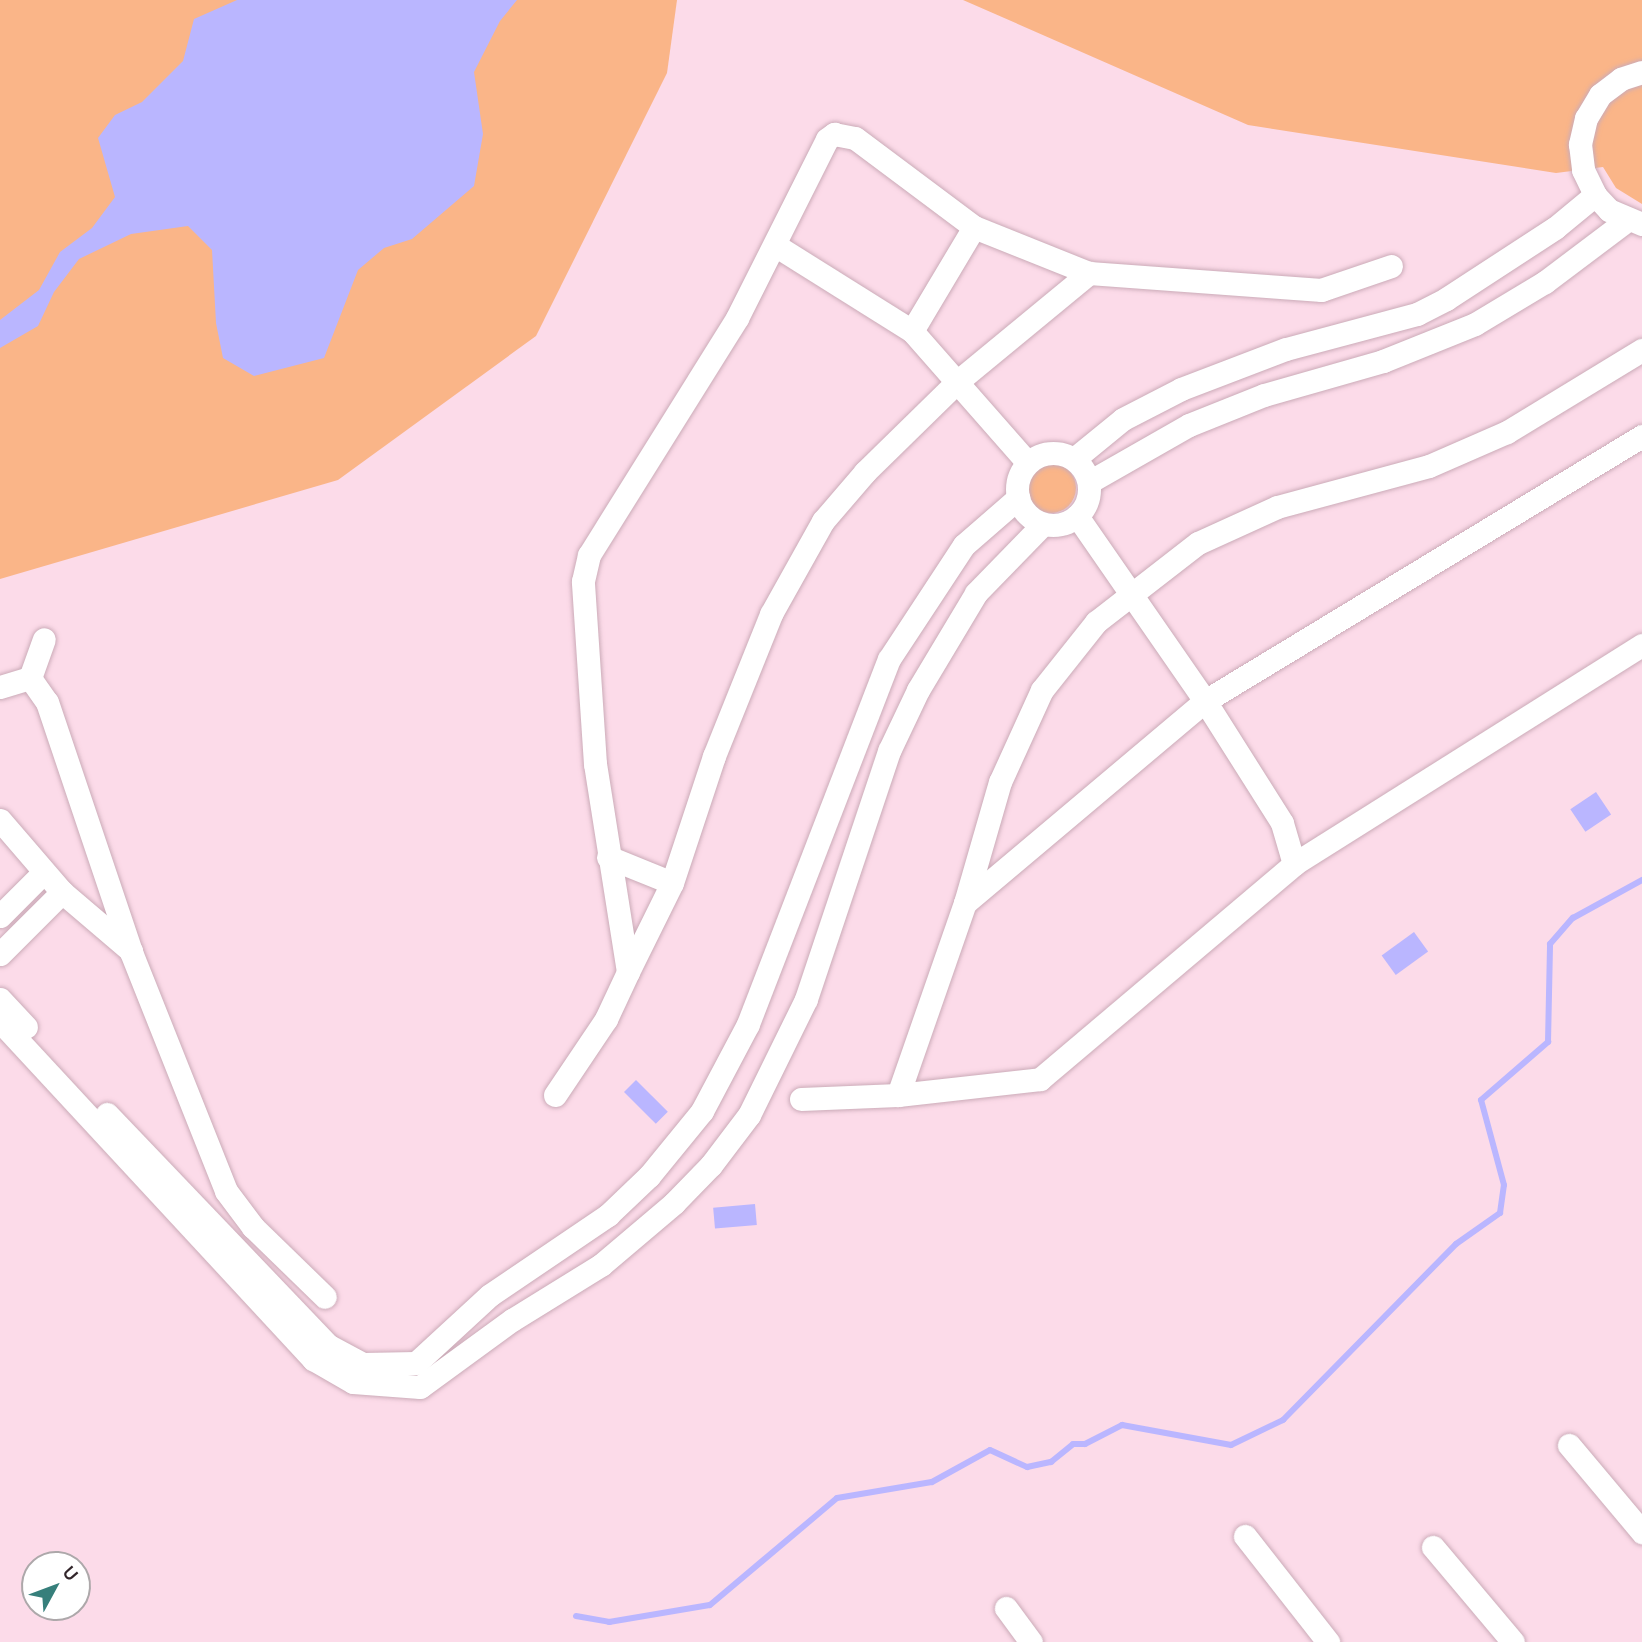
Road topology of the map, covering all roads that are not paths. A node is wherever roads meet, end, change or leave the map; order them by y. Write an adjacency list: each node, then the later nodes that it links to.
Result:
1 (1642, 72): 2 (street)
2 (1595, 195): 3 (street); 12 (street)
3 (1634, 222): 14 (street)
4 (974, 227): 5 (street); 7 (street); 8 (street)
5 (775, 245): 8 (street); 27 (street)
6 (1391, 266): 7 (street)
7 (1089, 273): 10 (street)
8 (912, 331): 10 (street)
9 (1642, 350): 18 (street)
10 (958, 381): 13 (street); 30 (street)
11 (1642, 436): 23 (street)
12 (1074, 459): 13 (street); 14 (street)
13 (1027, 462): 15 (street)
14 (1089, 482): 16 (street)
15 (1018, 498): 17 (street); 43 (street)
16 (1077, 516): 17 (street); 18 (street)
17 (1043, 524): 45 (street)
18 (1130, 596): 23 (street); 32 (street)
19 (44, 639): 21 (street)
20 (1642, 645): 26 (street)
21 (30, 678): 22 (street); 34 (street)
22 (0, 687)
23 (1205, 701): 25 (street); 32 (street)
24 (0, 820): 29 (street)
25 (1282, 823): 26 (street); 28 (street)
26 (1325, 846): 28 (street)
27 (608, 857): 30 (street); 36 (street)
28 (1294, 864): 40 (street)
29 (44, 872): 31 (street); 33 (street)
30 (672, 883): 36 (street)
31 (62, 892): 34 (street); 35 (street)
32 (965, 903): 40 (street)
33 (0, 916)
34 (131, 952): 44 (street)
35 (0, 954)
36 (628, 972): 39 (street)
37 (0, 999): 42 (street)
38 (0, 1021): 42 (street)
39 (555, 1095)
40 (898, 1095): 41 (street)
41 (801, 1099)
42 (119, 1138): 43 (street); 45 (street)
43 (490, 1295): 45 (street)
44 (325, 1297)
45 (512, 1320)
46 (1569, 1445): 47 (street)
47 (1642, 1532)
48 (1245, 1536): 52 (street)
49 (1433, 1547): 53 (street)
50 (1006, 1608): 51 (street)
51 (1031, 1642)
52 (1328, 1642)
53 (1513, 1642)

